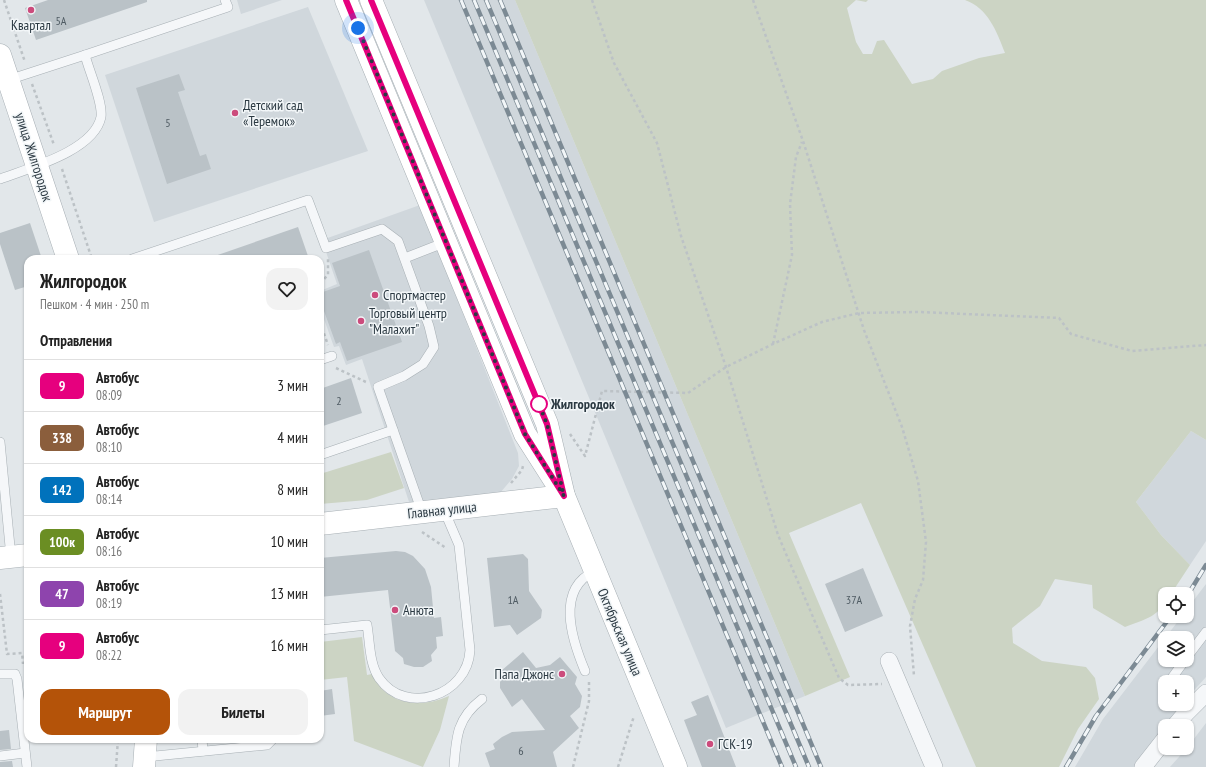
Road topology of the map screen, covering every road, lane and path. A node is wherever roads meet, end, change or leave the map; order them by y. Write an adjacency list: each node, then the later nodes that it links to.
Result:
1 (4, 0): 9 (path)
2 (225, 0): 8 (lane)
3 (346, 0): 15 (main road)
4 (371, 0): 34 (main road)
5 (592, 0): 27 (path)
6 (753, 0): 11 (path)
7 (0, 55): 10 (main road, улица Жилгородок)
8 (85, 56): 9 (lane); 12 (lane)
9 (29, 73): 10 (lane); 12 (path)
10 (8, 80): 13 (main road, улица Жилгородок)
11 (803, 141): 22 (path); 23 (path)
12 (57, 156): 13 (lane); 18 (path)
13 (36, 165): 14 (lane); 17 (main road, улица Жилгородок)
14 (0, 178)
15 (446, 242): 20 (lane); 34 (main road)
16 (326, 248): 19 (lane); 20 (lane); 21 (path)
17 (67, 255)
18 (91, 255)
19 (144, 255)
20 (405, 258): 28 (lane)
21 (324, 279)
22 (859, 314): 23 (path); 24 (path); 48 (path)
23 (773, 344): 27 (path)
24 (1206, 345)
25 (332, 356): 26 (lane)
26 (324, 359)
27 (726, 367): 29 (path); 48 (path)
28 (393, 430): 31 (lane); 36 (lane)
29 (568, 431)
30 (0, 442): 38 (lane)
31 (324, 453)
32 (524, 460): 33 (path)
33 (510, 484)
34 (564, 496): 35 (main road, Главная улица); 39 (main road, Октябрьская улица)
35 (444, 510): 36 (main road, Главная улица); 41 (lane)
36 (422, 512): 37 (main road, Главная улица)
37 (324, 524)
38 (13, 557)
39 (595, 571): 46 (lane); 66 (main road, Октябрьская улица)
40 (0, 594): 45 (path)
41 (324, 630)
42 (1206, 632): 43 (lane)
43 (1194, 648)
44 (889, 661): 48 (street)
45 (23, 665)
46 (585, 671): 64 (path)
47 (0, 674): 58 (lane)
48 (907, 684): 67 (street)
49 (1206, 693): 52 (street)
50 (482, 699): 63 (lane)
51 (635, 713): 65 (path)
52 (1181, 719)
53 (118, 743): 62 (path)
54 (202, 743): 57 (lane)
55 (269, 743): 57 (lane)
56 (1158, 748): 68 (street)
57 (203, 751): 59 (lane)
58 (25, 753): 60 (lane); 61 (lane)
59 (145, 754)
60 (0, 756)
61 (27, 767)
62 (116, 767)
63 (454, 767)
64 (573, 767)
65 (618, 767)
66 (676, 767)
67 (934, 767)
68 (1144, 767)

